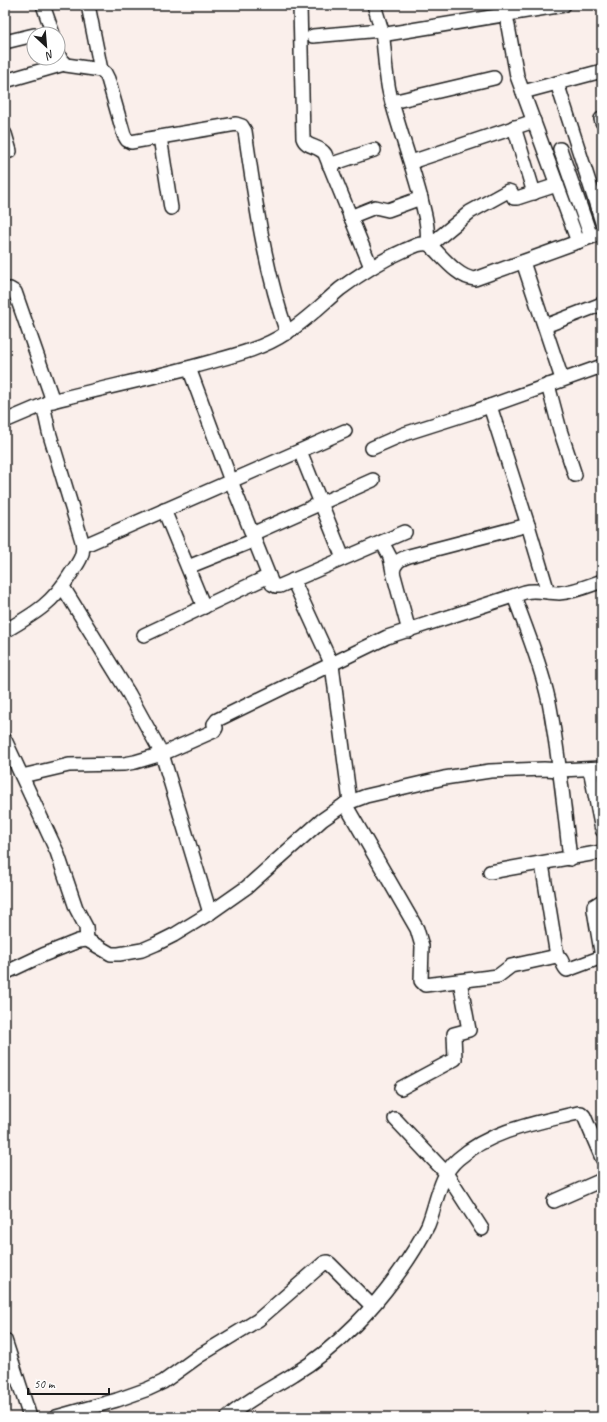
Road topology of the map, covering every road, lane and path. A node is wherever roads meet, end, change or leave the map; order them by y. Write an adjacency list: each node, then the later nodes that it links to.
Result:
1 (42, 5): 7 (street)
2 (88, 5): 14 (street)
3 (300, 5): 29 (street)
4 (374, 5): 8 (street)
5 (564, 5): 6 (street)
6 (506, 15): 8 (street); 19 (street)
7 (50, 26)
8 (382, 32): 9 (street); 20 (street)
9 (313, 36)
10 (26, 37): 11 (street)
11 (5, 42)
12 (66, 62): 14 (street)
13 (42, 66): 17 (street)
14 (101, 70): 24 (street)
15 (602, 71): 18 (street)
16 (494, 78): 20 (street)
17 (5, 81)
18 (557, 83): 19 (street); 35 (street)
19 (523, 92): 21 (street)
20 (392, 102): 28 (street)
21 (534, 121): 22 (street); 30 (street)
22 (514, 128): 28 (street); 31 (street)
23 (5, 134): 27 (street)
24 (160, 137): 33 (street); 44 (street)
25 (560, 149): 36 (street)
26 (374, 150): 29 (street)
27 (10, 151)
28 (412, 162): 32 (street)
29 (329, 165): 34 (street)
30 (558, 185): 31 (street); 37 (street)
31 (534, 193): 38 (street)
32 (421, 198): 34 (street); 38 (street)
33 (171, 208)
34 (350, 217): 40 (street)
35 (602, 222)
36 (597, 235): 37 (street)
37 (578, 242): 39 (street)
38 (429, 244): 39 (street); 40 (street)
39 (523, 262): 43 (street)
40 (371, 267): 44 (street)
41 (5, 290): 49 (street)
42 (602, 304): 43 (street)
43 (544, 326): 47 (street)
44 (288, 333): 46 (street)
45 (602, 366): 47 (street)
46 (189, 368): 49 (street); 57 (street)
47 (562, 380): 48 (street)
48 (548, 385): 50 (street); 55 (street)
49 (49, 403): 51 (street); 64 (street)
50 (490, 406): 53 (street); 60 (street)
51 (5, 421)
52 (345, 431): 54 (street)
53 (372, 448)
54 (300, 451): 57 (street); 58 (street)
55 (575, 475)
56 (373, 480): 58 (street)
57 (231, 481): 59 (street); 62 (street)
58 (322, 504): 62 (street); 65 (street)
59 (164, 510): 64 (street); 66 (street)
60 (528, 525): 67 (street); 72 (street)
61 (405, 532): 63 (street)
62 (253, 537): 66 (street); 68 (street)
63 (382, 542): 65 (street); 67 (street)
64 (83, 546): 71 (street)
65 (343, 558): 69 (street)
66 (188, 567): 74 (street)
67 (393, 572): 76 (street)
68 (269, 576): 69 (street); 74 (street)
69 (293, 580): 78 (street)
70 (602, 581): 72 (street)
71 (63, 588): 75 (street); 80 (street)
72 (548, 592): 73 (street)
73 (514, 596): 76 (street); 82 (street)
74 (204, 607): 77 (street)
75 (5, 631)
76 (409, 631): 78 (street)
77 (144, 635)
78 (332, 665): 80 (street); 84 (street)
79 (5, 740): 83 (street)
80 (162, 754): 83 (street); 91 (street)
81 (596, 768): 82 (street); 85 (street)
82 (560, 770): 84 (street); 87 (street)
83 (22, 776): 92 (street)
84 (347, 803): 91 (street); 96 (street)
85 (602, 830)
86 (602, 852): 87 (street)
87 (570, 859): 88 (street)
88 (542, 864): 89 (street); 93 (street)
89 (490, 872)
90 (602, 901): 94 (street)
91 (210, 913): 92 (street)
92 (87, 940): 95 (street)
93 (557, 956): 94 (street); 96 (street)
94 (602, 957)
95 (5, 973)
96 (460, 981): 97 (street)
97 (401, 1088)
98 (395, 1119): 100 (street)
99 (602, 1158): 100 (street)
100 (446, 1173): 103 (street); 104 (street)
101 (602, 1180): 102 (street)
102 (554, 1201)
103 (482, 1229)
104 (372, 1306): 107 (street); 108 (street)
105 (5, 1340): 106 (street)
106 (30, 1417)
107 (56, 1417)
108 (228, 1417)

